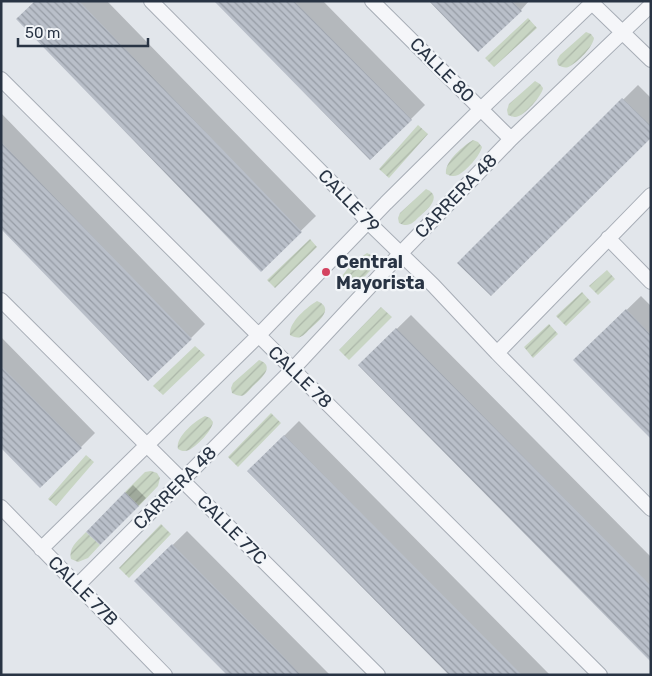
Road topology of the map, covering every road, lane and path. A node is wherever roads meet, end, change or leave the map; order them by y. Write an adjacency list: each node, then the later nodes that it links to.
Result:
1 (151, 1): 11 (street, CALLE 79)
2 (372, 1): 8 (street, CALLE 80)
3 (592, 2): 5 (street); 8 (street)
4 (651, 5): 5 (street, CARRERA 48)
5 (622, 32): 6 (street); 9 (street, CARRERA 48)
6 (651, 60)
7 (1, 79): 16 (street, CALLE 78)
8 (481, 109): 9 (street, CALLE 80); 11 (street)
9 (511, 139): 13 (street, CARRERA 48)
10 (651, 195): 12 (street)
11 (367, 221): 13 (street, CALLE 79); 16 (street)
12 (608, 238): 14 (street); 17 (street)
13 (400, 254): 17 (street, CALLE 79); 18 (street, CARRERA 48)
14 (651, 282)
15 (1, 300): 19 (street, CALLE 77C)
16 (258, 336): 18 (street, CALLE 78); 19 (street)
17 (497, 353): 22 (street, CALLE 79)
18 (292, 370): 20 (street, CARRERA 48); 27 (street, CALLE 78)
19 (147, 445): 20 (street, CALLE 77C); 23 (street)
20 (182, 480): 24 (street, CARRERA 48); 26 (street, CALLE 77C)
21 (1, 507): 23 (street, CALLE 77B)
22 (651, 508)
23 (41, 549): 24 (street, CALLE 77B)
24 (77, 586): 25 (street, CALLE 77B)
25 (165, 675)
26 (378, 675)
27 (600, 675)

